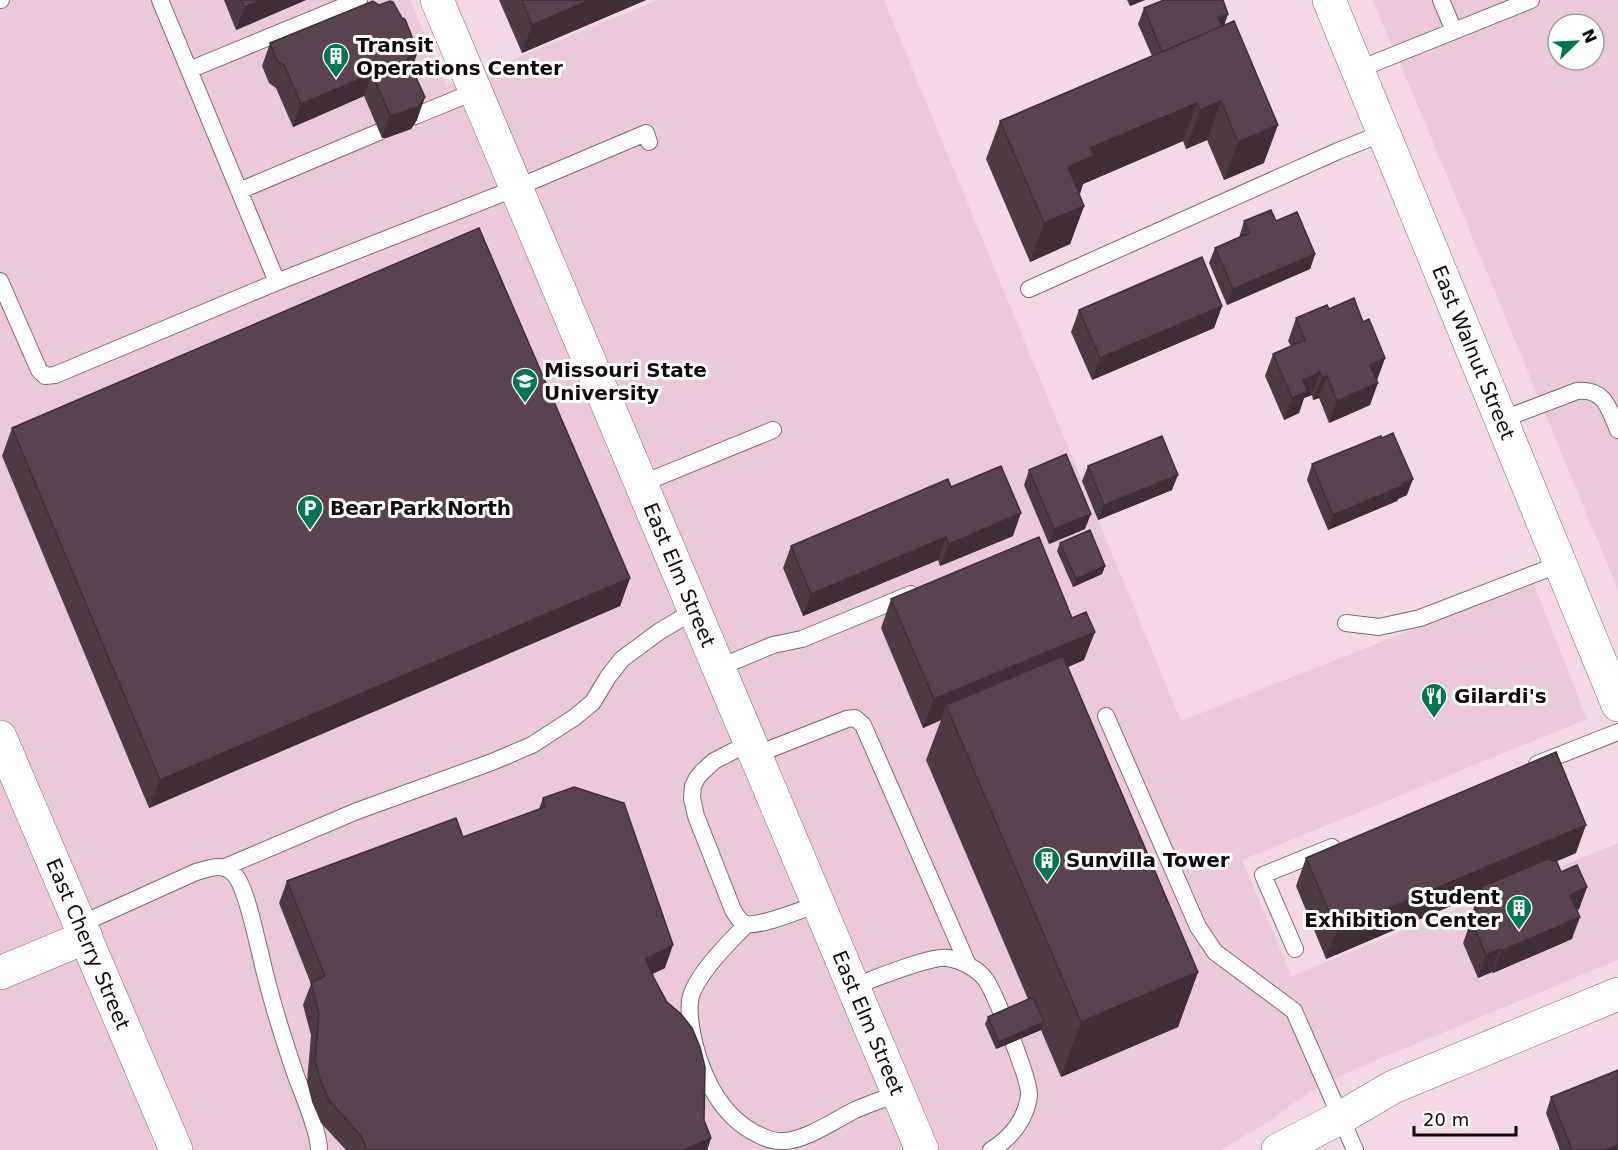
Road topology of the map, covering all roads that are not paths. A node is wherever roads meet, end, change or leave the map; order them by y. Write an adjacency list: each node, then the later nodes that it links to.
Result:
1 (160, 0): 8 (lane)
2 (358, 0): 8 (lane)
3 (437, 0): 10 (street, East Elm Street)
4 (1329, 0): 9 (street, East Walnut Street)
5 (1441, 0): 7 (lane)
6 (1531, 0): 7 (lane)
7 (1454, 31): 9 (lane)
8 (189, 70): 16 (lane)
9 (1358, 70): 13 (street, East Walnut Street)
10 (476, 92): 11 (lane); 15 (street, East Elm Street)
11 (415, 116)
12 (380, 132): 16 (lane)
13 (1383, 133): 19 (lane); 20 (street, East Walnut Street)
14 (649, 142): 15 (lane)
15 (516, 188): 18 (lane); 23 (street, East Elm Street)
16 (239, 191): 18 (lane)
17 (0, 281): 18 (lane)
18 (277, 282)
19 (1029, 289)
20 (1501, 420): 22 (lane); 24 (street, East Walnut Street)
21 (773, 430): 23 (lane)
22 (1618, 430)
23 (640, 484): 26 (street, East Elm Street)
24 (1560, 564): 27 (lane); 29 (street, East Walnut Street)
25 (931, 586): 28 (lane)
26 (694, 611): 28 (street, East Elm Street); 36 (lane)
27 (1346, 623)
28 (718, 668): 33 (street, East Elm Street)
29 (1618, 705)
30 (1106, 716): 46 (lane)
31 (1618, 732): 34 (lane)
32 (0, 737): 39 (street, East Cherry Street)
33 (752, 749): 37 (street, East Elm Street); 38 (lane); 41 (lane)
34 (1518, 772)
35 (1352, 839): 40 (lane)
36 (225, 867): 39 (lane); 48 (lane)
37 (818, 904): 38 (lane); 43 (street, East Elm Street)
38 (747, 924): 45 (lane)
39 (84, 931): 42 (street); 47 (street, East Cherry Street)
40 (1295, 949)
41 (968, 965): 43 (lane); 50 (lane)
42 (0, 973)
43 (852, 987): 45 (street, East Elm Street)
44 (1618, 994): 46 (street)
45 (897, 1094): 49 (street, East Elm Street)
46 (1342, 1117): 51 (street); 52 (lane)
47 (176, 1150)
48 (319, 1150)
49 (922, 1150)
50 (991, 1150)
51 (1278, 1150)
52 (1355, 1150)

